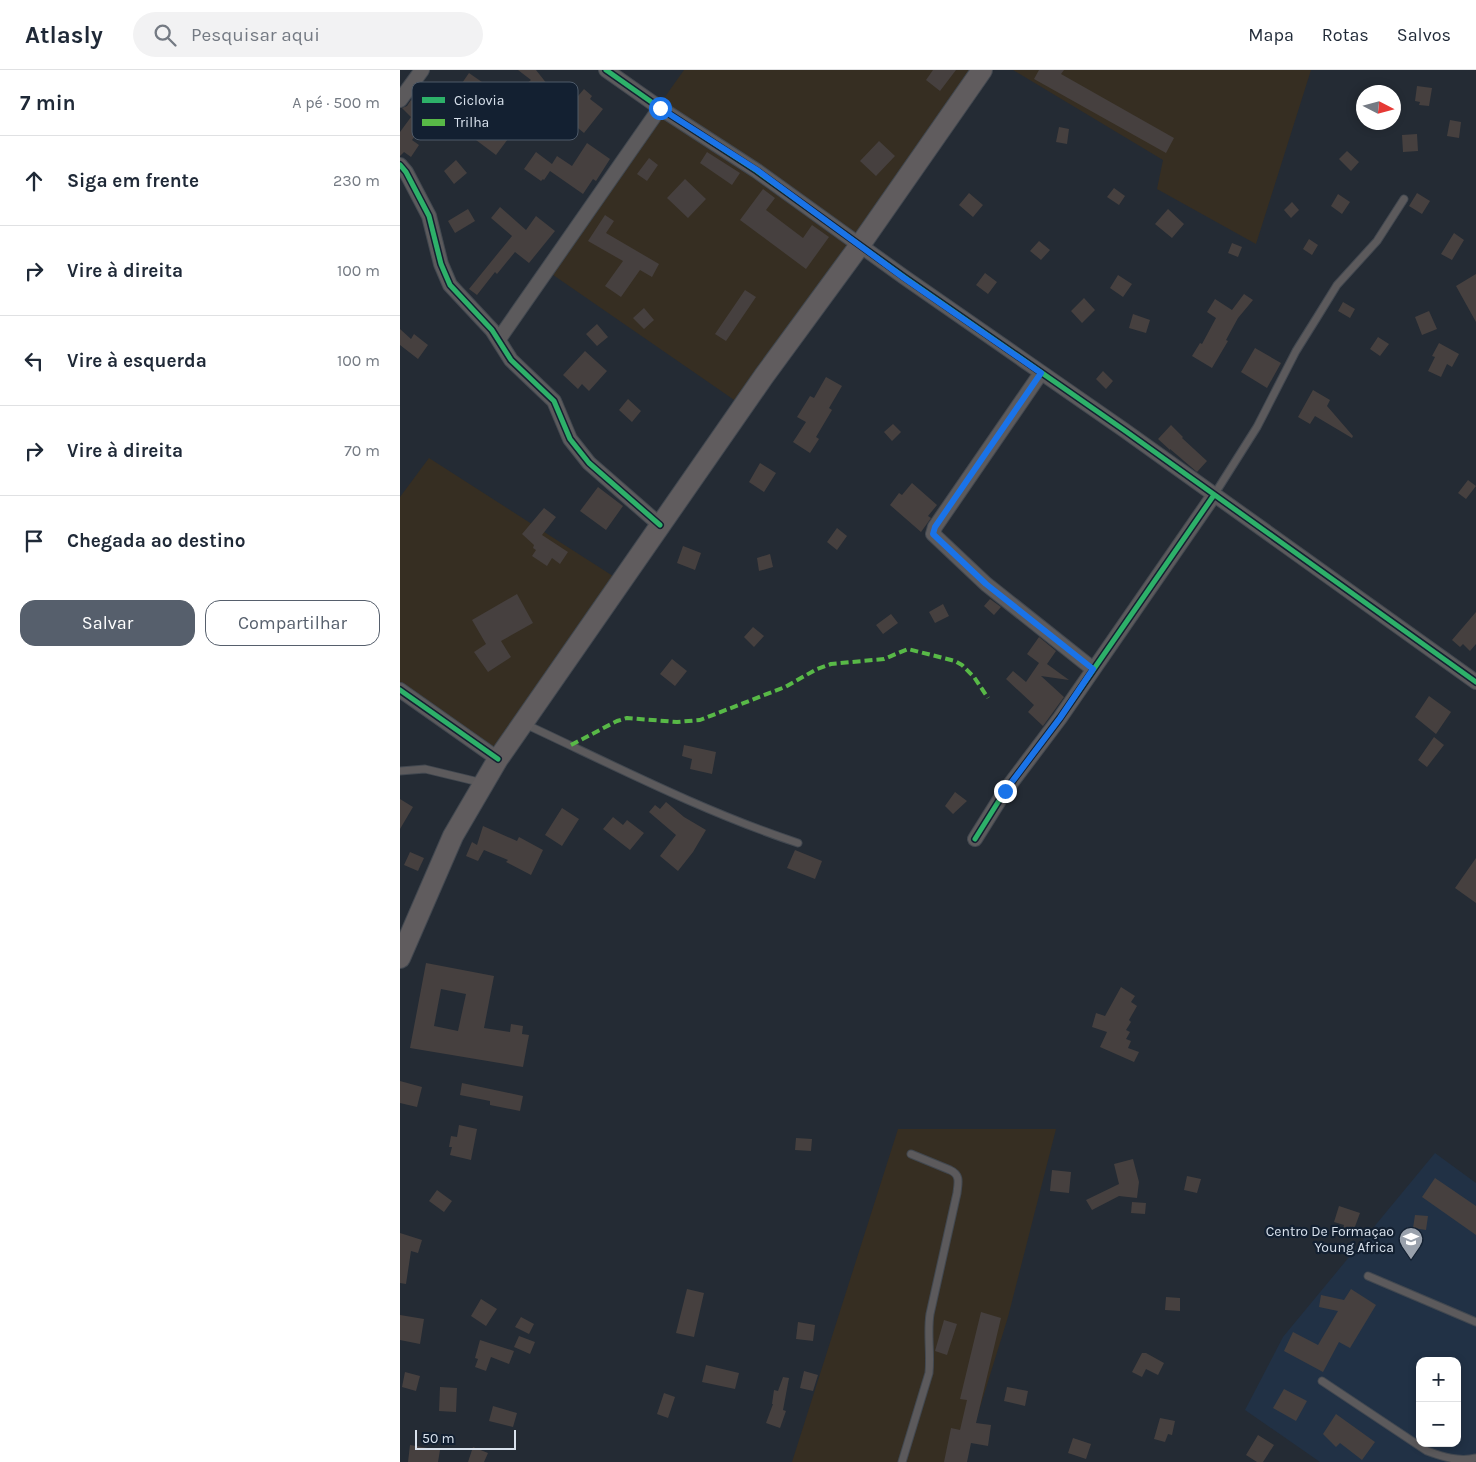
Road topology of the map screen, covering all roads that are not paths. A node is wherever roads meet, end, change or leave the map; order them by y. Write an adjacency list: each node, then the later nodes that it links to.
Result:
1 (422, 70): 4 (street)
2 (606, 70): 7 (street)
3 (982, 70): 10 (main road)
4 (413, 82)
5 (412, 84): 6 (street)
6 (400, 100)
7 (660, 108): 10 (street); 11 (street)
8 (400, 165): 11 (street)
9 (1404, 199): 13 (lane)
10 (860, 245): 12 (street); 14 (main road)
11 (499, 339): 14 (street)
12 (1041, 373): 13 (street); 15 (street)
13 (1214, 495): 15 (street); 16 (street)
14 (660, 525): 18 (main road)
15 (1093, 669): 22 (street)
16 (1476, 682)
17 (400, 690): 19 (street)
18 (523, 723): 19 (main road); 23 (lane)
19 (498, 759): 21 (main road)
20 (400, 771): 21 (lane)
21 (484, 783): 24 (main road)
22 (975, 839)
23 (798, 844)
24 (400, 958)
25 (911, 1154): 30 (lane)
26 (1368, 1276): 27 (lane)
27 (1476, 1322)
28 (1322, 1381): 29 (lane)
29 (1476, 1458)
30 (902, 1462)

